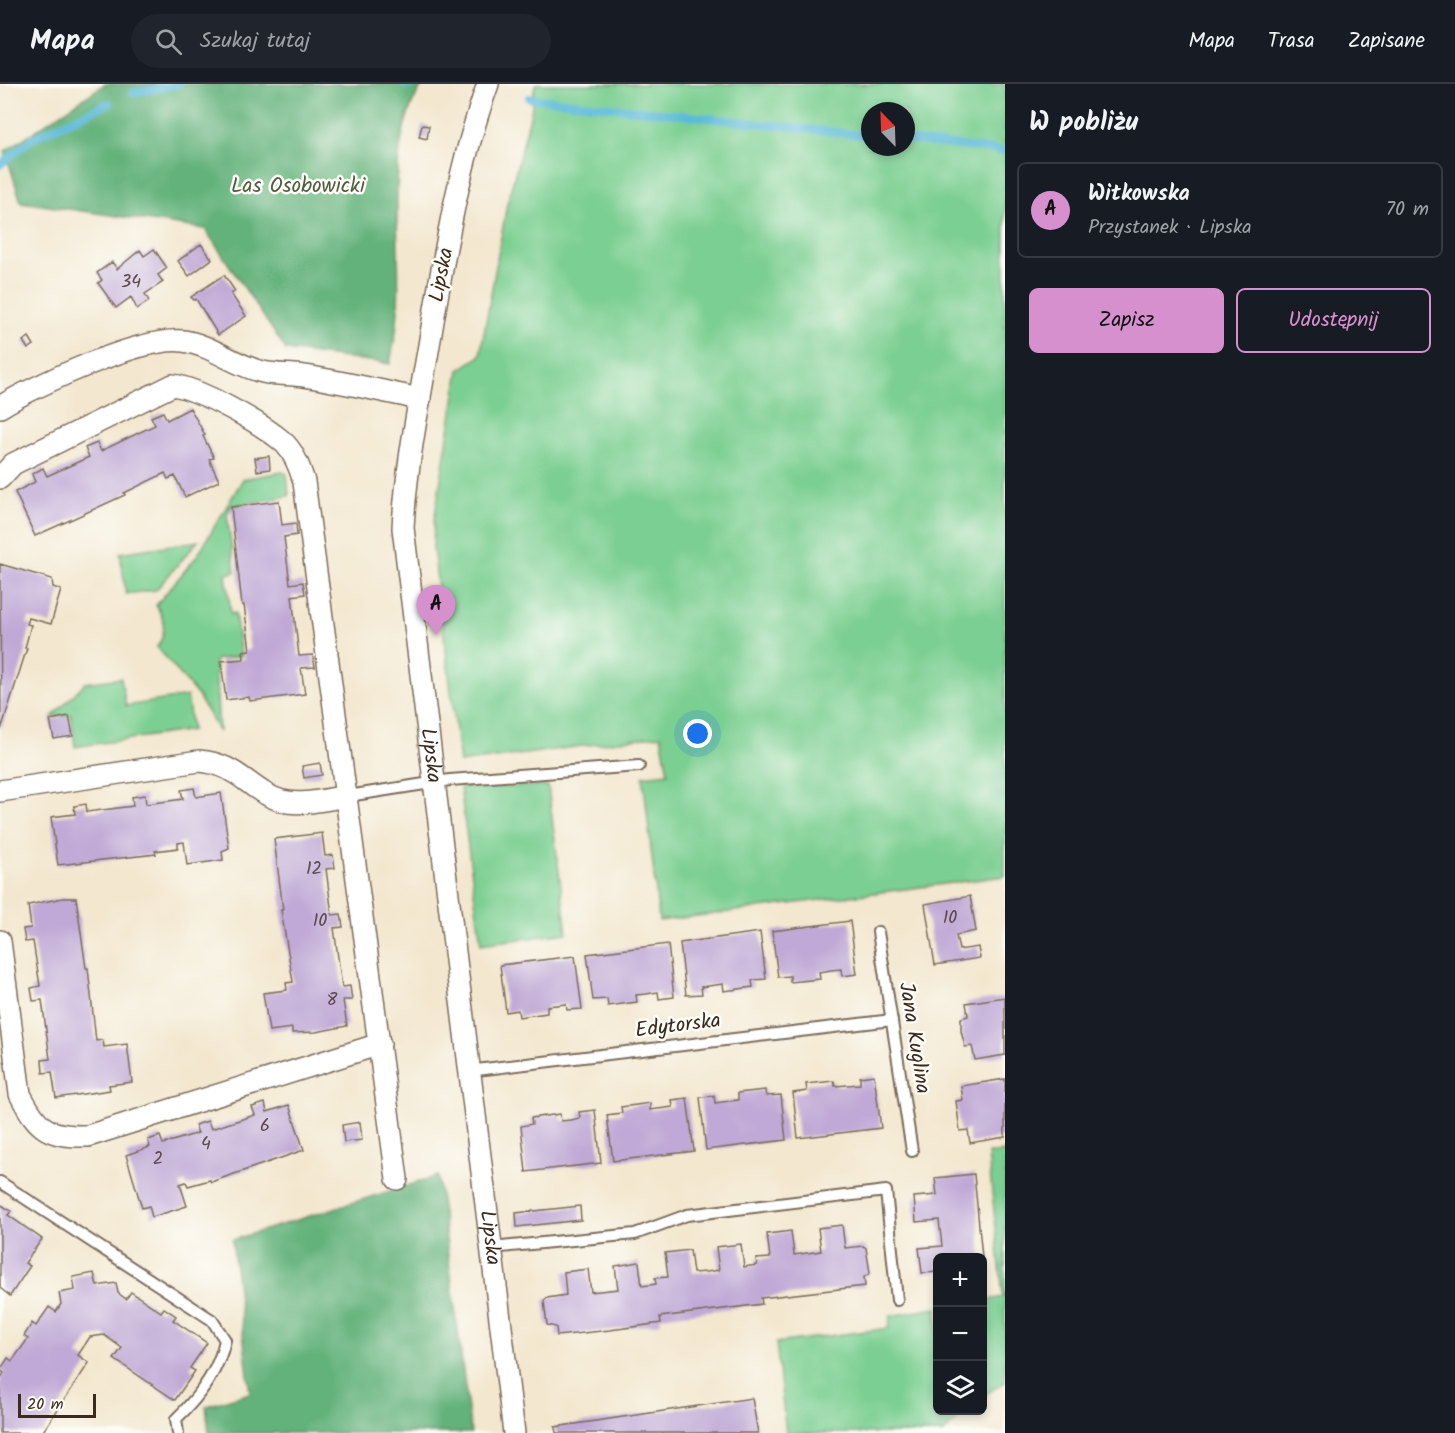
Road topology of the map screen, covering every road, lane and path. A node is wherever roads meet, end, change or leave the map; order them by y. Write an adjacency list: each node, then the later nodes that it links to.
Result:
1 (488, 84): 2 (street, Lipska)
2 (420, 399): 3 (street); 6 (street, Lipska)
3 (0, 407)
4 (0, 478): 8 (street)
5 (639, 766): 6 (lane)
6 (433, 783): 8 (lane); 13 (street, Lipska)
7 (0, 791): 8 (street)
8 (348, 796): 12 (street)
9 (878, 932): 11 (lane, Jana Kuglina)
10 (0, 940): 12 (street)
11 (892, 1020): 13 (lane, Edytorska); 14 (lane, Jana Kuglina)
12 (380, 1044): 15 (street)
13 (468, 1071): 17 (street, Lipska)
14 (912, 1151)
15 (397, 1179)
16 (0, 1182): 19 (lane)
17 (491, 1248): 18 (lane); 20 (street, Lipska)
18 (897, 1300)
19 (178, 1433)
20 (514, 1433)

